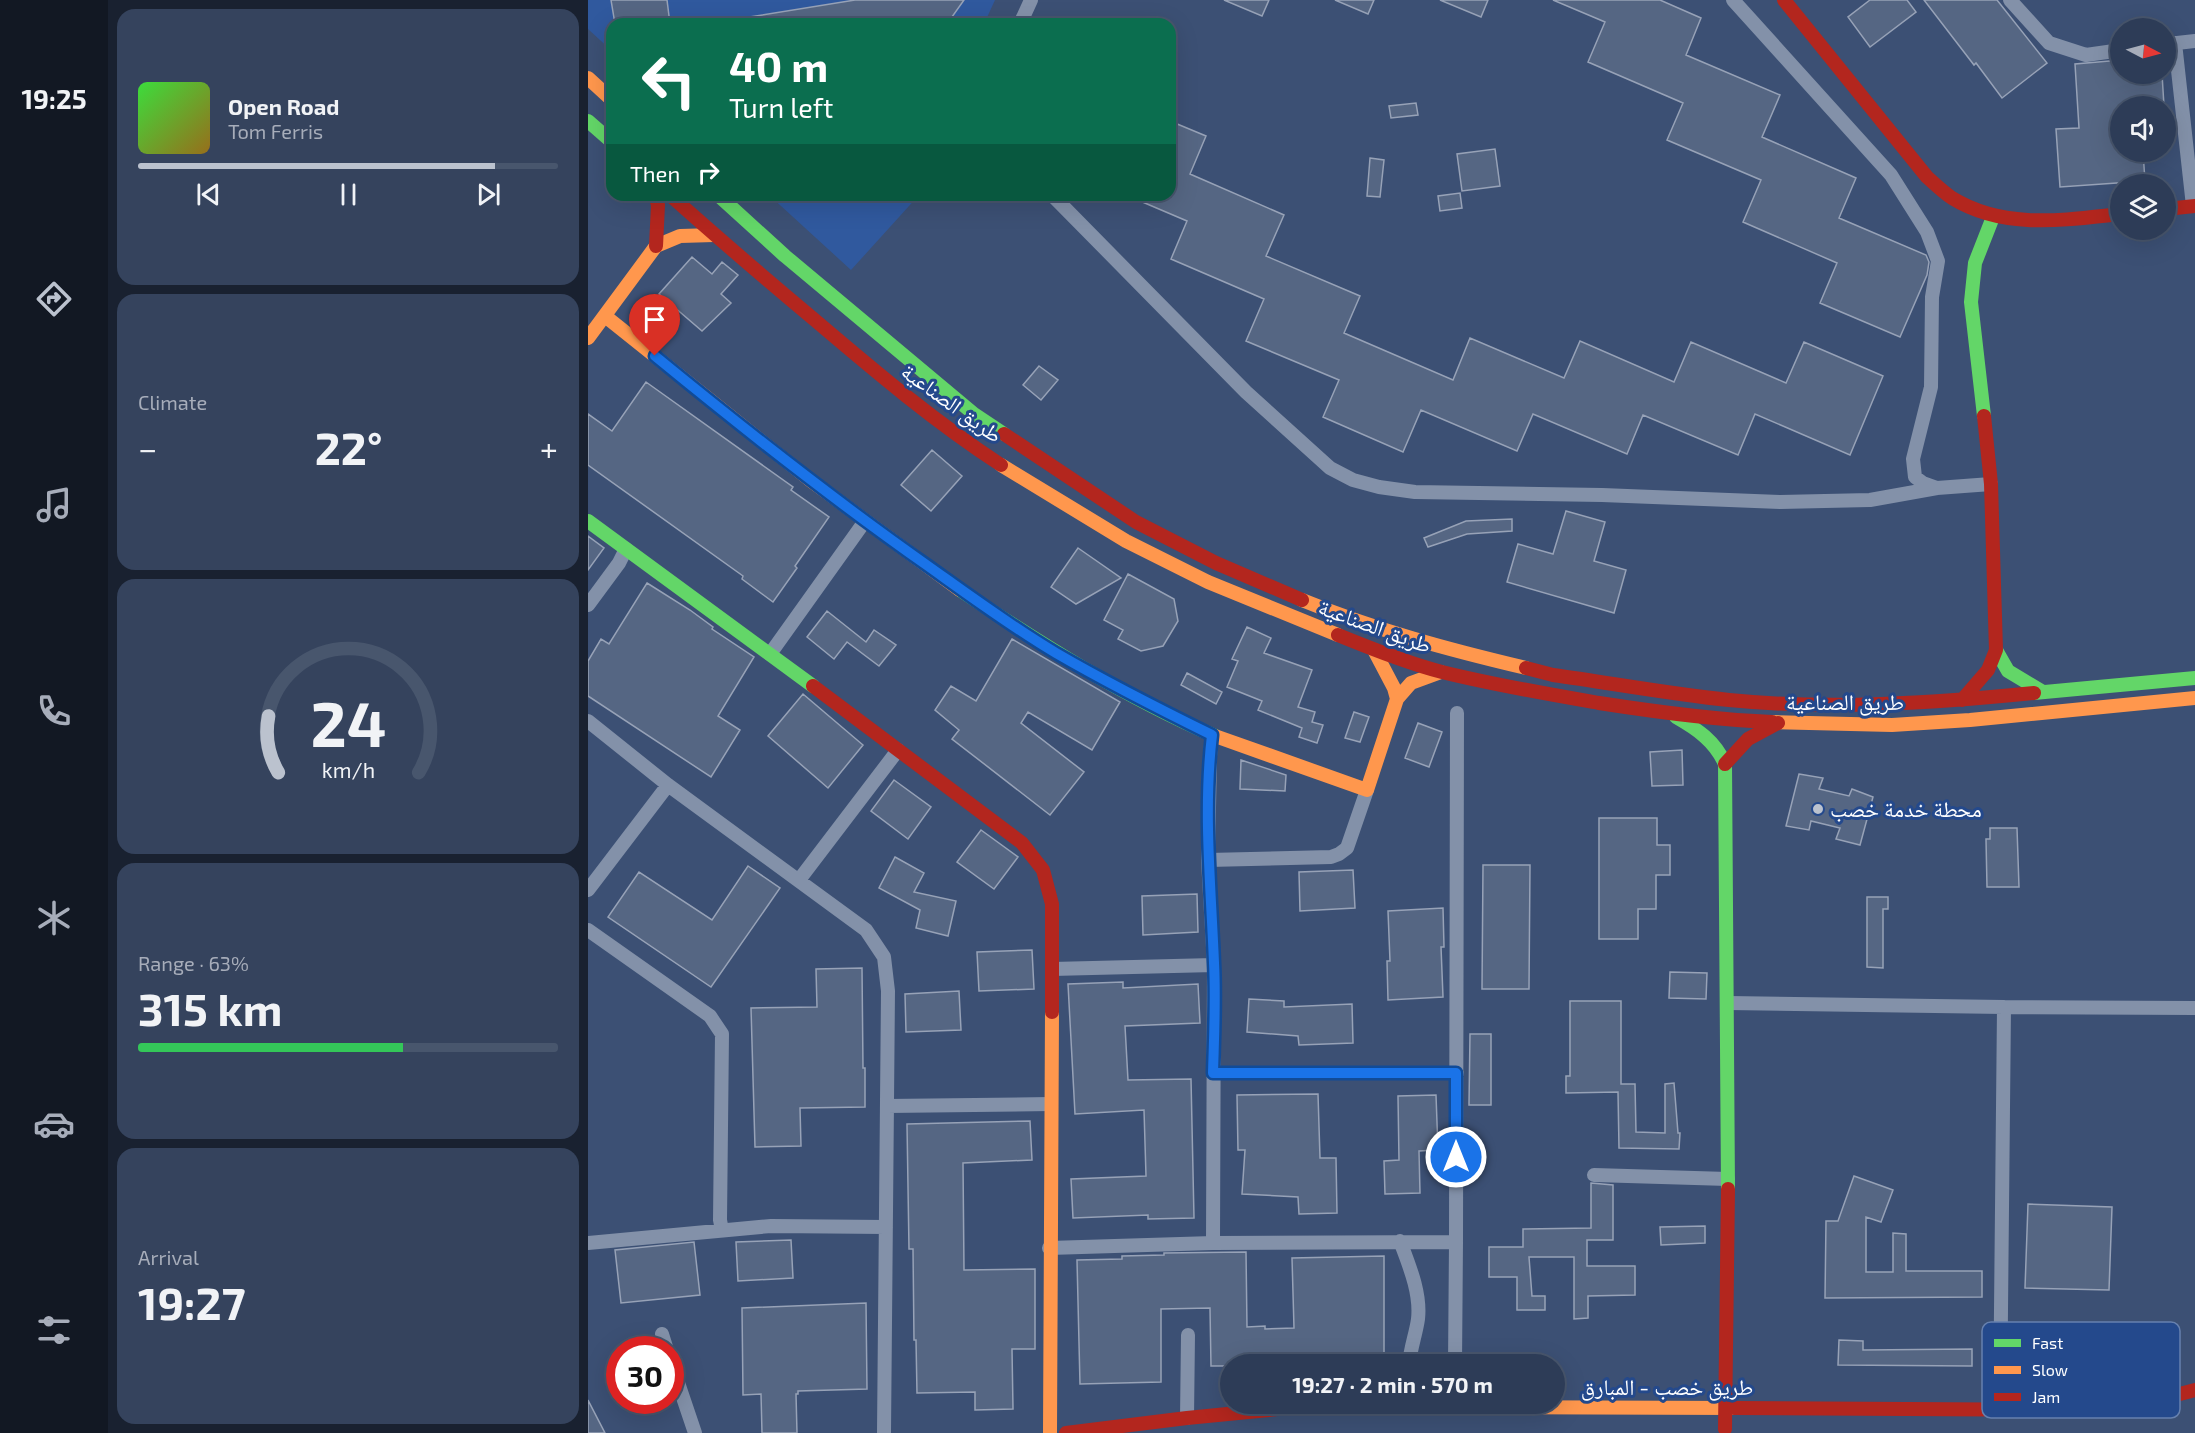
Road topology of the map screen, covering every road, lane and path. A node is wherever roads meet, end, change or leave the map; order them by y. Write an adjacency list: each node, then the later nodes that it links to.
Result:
1 (1031, 0): 5 (street)
2 (1733, 0): 27 (street)
3 (1784, 0): 21 (main road)
4 (2010, 0): 8 (street)
5 (1023, 18)
6 (2195, 41): 7 (street)
7 (2176, 43)
8 (2110, 52)
9 (588, 78): 11 (main road)
10 (2176, 79): 18 (street)
11 (606, 94)
12 (588, 121): 13 (main road)
13 (606, 137)
14 (657, 201): 23 (main road)
15 (677, 201): 22 (main road, طريق الصناعية)
16 (725, 201): 40 (main road, طريق الصناعية)
17 (1058, 201): 27 (street)
18 (2194, 206): 19 (main road)
19 (2176, 208)
20 (2110, 215): 21 (main road)
21 (1993, 217): 26 (main road)
22 (714, 235): 23 (main road); 32 (main road, طريق الصناعية)
23 (656, 246): 24 (main road)
24 (605, 316): 25 (main road); 29 (main road)
25 (588, 338)
26 (1991, 484): 27 (street); 33 (main road)
27 (1938, 488)
28 (588, 521): 30 (main road)
29 (865, 521): 34 (street); 45 (main road)
30 (626, 549): 31 (street); 34 (main road)
31 (588, 605)
32 (1374, 650): 35 (main road, طريق الصناعية); 39 (main road)
33 (1996, 650): 37 (main road); 40 (main road)
34 (770, 654): 46 (main road)
35 (1441, 672): 39 (main road); 42 (main road, طريق الصناعية)
36 (2195, 678): 37 (main road, طريق الصناعية)
37 (2043, 692): 40 (main road, طريق الصناعية)
38 (2195, 698): 44 (main road, طريق الصناعية)
39 (1397, 699): 49 (main road)
40 (1962, 700)
41 (1457, 713): 60 (street)
42 (1668, 714): 44 (main road, طريق الصناعية); 47 (main road)
43 (588, 721): 48 (street)
44 (1778, 723): 47 (main road)
45 (1212, 735): 49 (main road); 50 (street)
46 (898, 750): 51 (street); 55 (main road)
47 (1725, 764): 56 (main road)
48 (668, 785): 51 (street); 52 (street)
49 (1367, 790): 50 (street)
50 (1208, 860): 54 (street)
51 (799, 880): 62 (street)
52 (588, 890)
53 (588, 930): 66 (street)
54 (1214, 965): 55 (street); 59 (street)
55 (1052, 969): 61 (main road)
56 (1728, 1003): 57 (street); 64 (main road)
57 (2004, 1007): 58 (street); 72 (street)
58 (2195, 1008)
59 (1213, 1073): 60 (street); 70 (street)
60 (1456, 1073): 68 (street)
61 (1051, 1104): 62 (street); 71 (main road)
62 (887, 1106): 65 (street)
63 (1594, 1174): 64 (street)
64 (1728, 1179): 80 (main road)
65 (886, 1227): 66 (street); 86 (street)
66 (722, 1230): 69 (street)
67 (1400, 1241): 68 (street); 70 (street); 74 (street)
68 (1456, 1242): 75 (street)
69 (588, 1243)
70 (1213, 1243): 71 (street)
71 (1049, 1248): 87 (main road)
72 (2001, 1322)
73 (1188, 1335): 83 (street)
74 (1411, 1354)
75 (1455, 1354)
76 (2195, 1390): 77 (main road, طريق خصب - المبارق)
77 (2180, 1394)
78 (684, 1399): 85 (street)
79 (1565, 1407): 80 (main road, طريق خصب - المبارق)
80 (1725, 1409): 81 (main road, طريق خصب - المبارق); 84 (main road)
81 (1982, 1411)
82 (1228, 1414): 83 (main road, طريق خصب - المبارق)
83 (1187, 1418): 88 (main road, طريق خصب - المبارق)
84 (1726, 1431)
85 (696, 1433)
86 (884, 1433)
87 (1050, 1433)
88 (1066, 1433)

